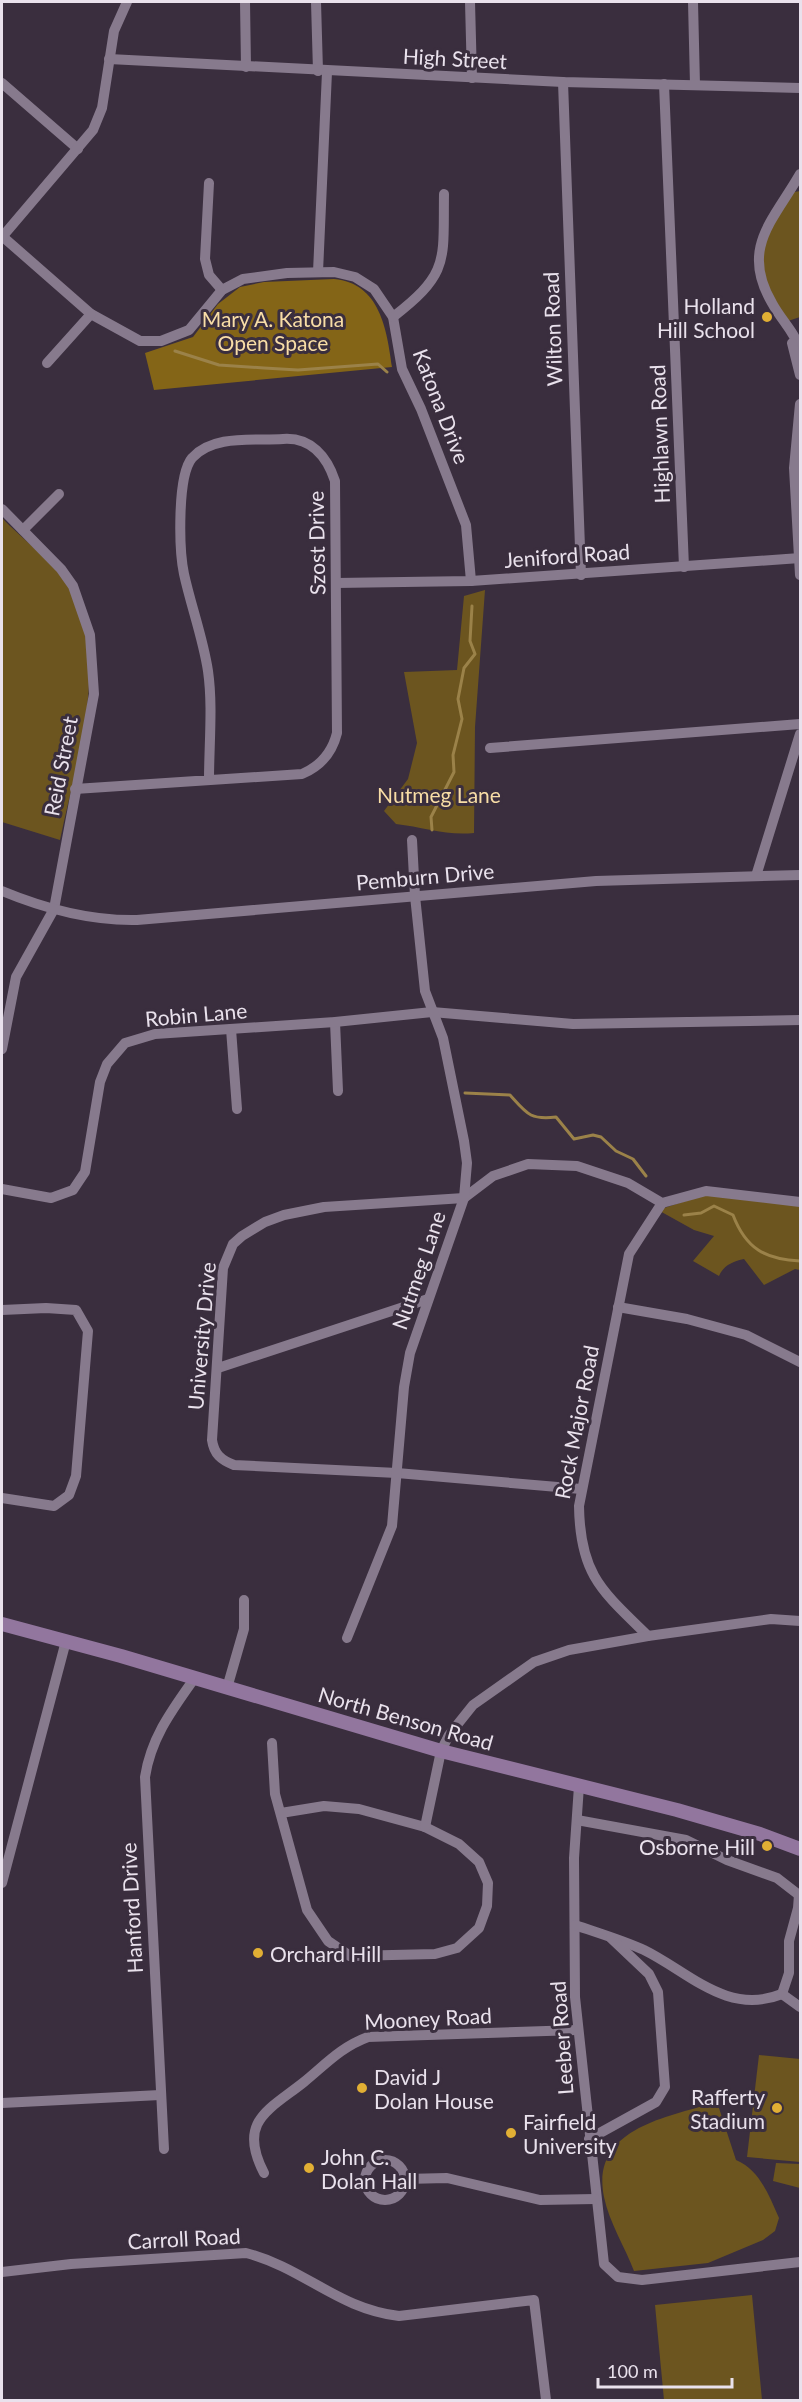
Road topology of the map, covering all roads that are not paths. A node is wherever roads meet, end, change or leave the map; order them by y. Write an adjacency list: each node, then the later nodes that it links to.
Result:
1 (127, 2): 6 (street)
2 (245, 2): 7 (street)
3 (316, 2): 8 (street)
4 (470, 2): 9 (street)
5 (693, 2): 13 (street)
6 (109, 59): 7 (street, High Street); 15 (street)
7 (246, 67): 8 (street, High Street)
8 (322, 72): 9 (street, High Street); 20 (street)
9 (472, 78): 11 (street, High Street)
10 (2, 82): 15 (street)
11 (563, 82): 12 (street, High Street); 35 (street, Wilton Road)
12 (664, 84): 13 (street, High Street); 34 (street, Highlawn Road)
13 (695, 85): 14 (street, High Street)
14 (801, 88)
15 (78, 149): 19 (street)
16 (801, 174): 24 (street)
17 (209, 183): 21 (street)
18 (444, 194): 23 (street)
19 (2, 236): 22 (street, Katona Drive)
20 (318, 272): 21 (street, Katona Drive); 23 (street, Katona Drive)
21 (222, 290): 22 (street, Katona Drive)
22 (91, 314): 26 (street)
23 (393, 318): 37 (street, Katona Drive)
24 (792, 333): 25 (street); 27 (street)
25 (801, 350)
26 (46, 363)
27 (801, 375)
28 (801, 404): 29 (street)
29 (799, 438): 33 (street)
30 (59, 494): 32 (street)
31 (2, 509): 32 (street, Reid Street)
32 (23, 530): 43 (street, Reid Street)
33 (800, 558): 34 (street, Jeniford Road); 36 (street)
34 (684, 567): 35 (street, Jeniford Road)
35 (581, 575): 37 (street, Jeniford Road)
36 (801, 575)
37 (471, 581): 38 (street, Jeniford Road)
38 (336, 583): 42 (street, Szost Drive); 42 (street, Szost Drive)
39 (801, 724): 41 (street)
40 (801, 734): 45 (street)
41 (490, 748)
42 (209, 780): 43 (street, Szost Drive)
43 (75, 789): 49 (street, Reid Street)
44 (412, 840): 48 (street, Nutmeg Lane)
45 (756, 876): 46 (street, Pemburn Drive); 48 (street, Pemburn Drive)
46 (801, 876)
47 (2, 891): 49 (street, Pemburn Drive)
48 (415, 896): 49 (street, Pemburn Drive); 50 (street, Nutmeg Lane)
49 (54, 909): 54 (street, Reid Street)
50 (432, 1012): 51 (street, Robin Lane); 52 (street, Robin Lane); 58 (street, Nutmeg Lane)
51 (801, 1020)
52 (335, 1022): 53 (street, Robin Lane); 55 (street)
53 (231, 1029): 56 (street); 57 (street, Robin Lane)
54 (2, 1048)
55 (338, 1091)
56 (237, 1109)
57 (2, 1189)
58 (464, 1198): 60 (street); 61 (street, Nutmeg Lane); 65 (street, University Drive)
59 (801, 1202): 60 (street)
60 (662, 1203): 62 (street, Rock Major Road)
61 (428, 1299): 65 (street); 66 (street, Nutmeg Lane)
62 (618, 1307): 64 (street); 67 (street, Rock Major Road)
63 (2, 1310): 68 (street)
64 (801, 1362)
65 (218, 1368): 66 (street, University Drive)
66 (397, 1473): 67 (street); 73 (street, Nutmeg Lane)
67 (581, 1489): 72 (street, Rock Major Road)
68 (2, 1498)
69 (244, 1600): 76 (street)
70 (801, 1620): 72 (street)
71 (2, 1624): 74 (main road, North Benson Road)
72 (648, 1636): 78 (street)
73 (346, 1638)
74 (66, 1641): 75 (main road, North Benson Road); 84 (street)
75 (194, 1678): 76 (main road, North Benson Road); 91 (street, Hanford Drive)
76 (227, 1688): 78 (main road, North Benson Road)
77 (272, 1743): 80 (street)
78 (441, 1751): 79 (main road, North Benson Road); 82 (street)
79 (579, 1786): 81 (street, Leeber Road); 83 (main road, North Benson Road)
80 (281, 1813): 82 (street); 82 (street)
81 (577, 1820): 85 (street); 86 (street, Leeber Road)
82 (425, 1827)
83 (801, 1849)
84 (2, 1883)
85 (800, 1894): 88 (street)
86 (575, 1924): 87 (street); 90 (street, Leeber Road)
87 (610, 1938): 88 (street); 93 (street)
88 (782, 1994): 89 (street)
89 (801, 2007)
90 (577, 2030): 93 (street, Leeber Road); 95 (street, Mooney Road)
91 (160, 2095): 92 (street); 94 (street, Hanford Drive)
92 (2, 2103)
93 (590, 2139): 97 (street, Leeber Road)
94 (164, 2149)
95 (264, 2173)
96 (405, 2179): 97 (street)
97 (596, 2199): 98 (street, Leeber Road)
98 (801, 2262)
99 (2, 2272): 100 (street, Carroll Road)
100 (546, 2400)

